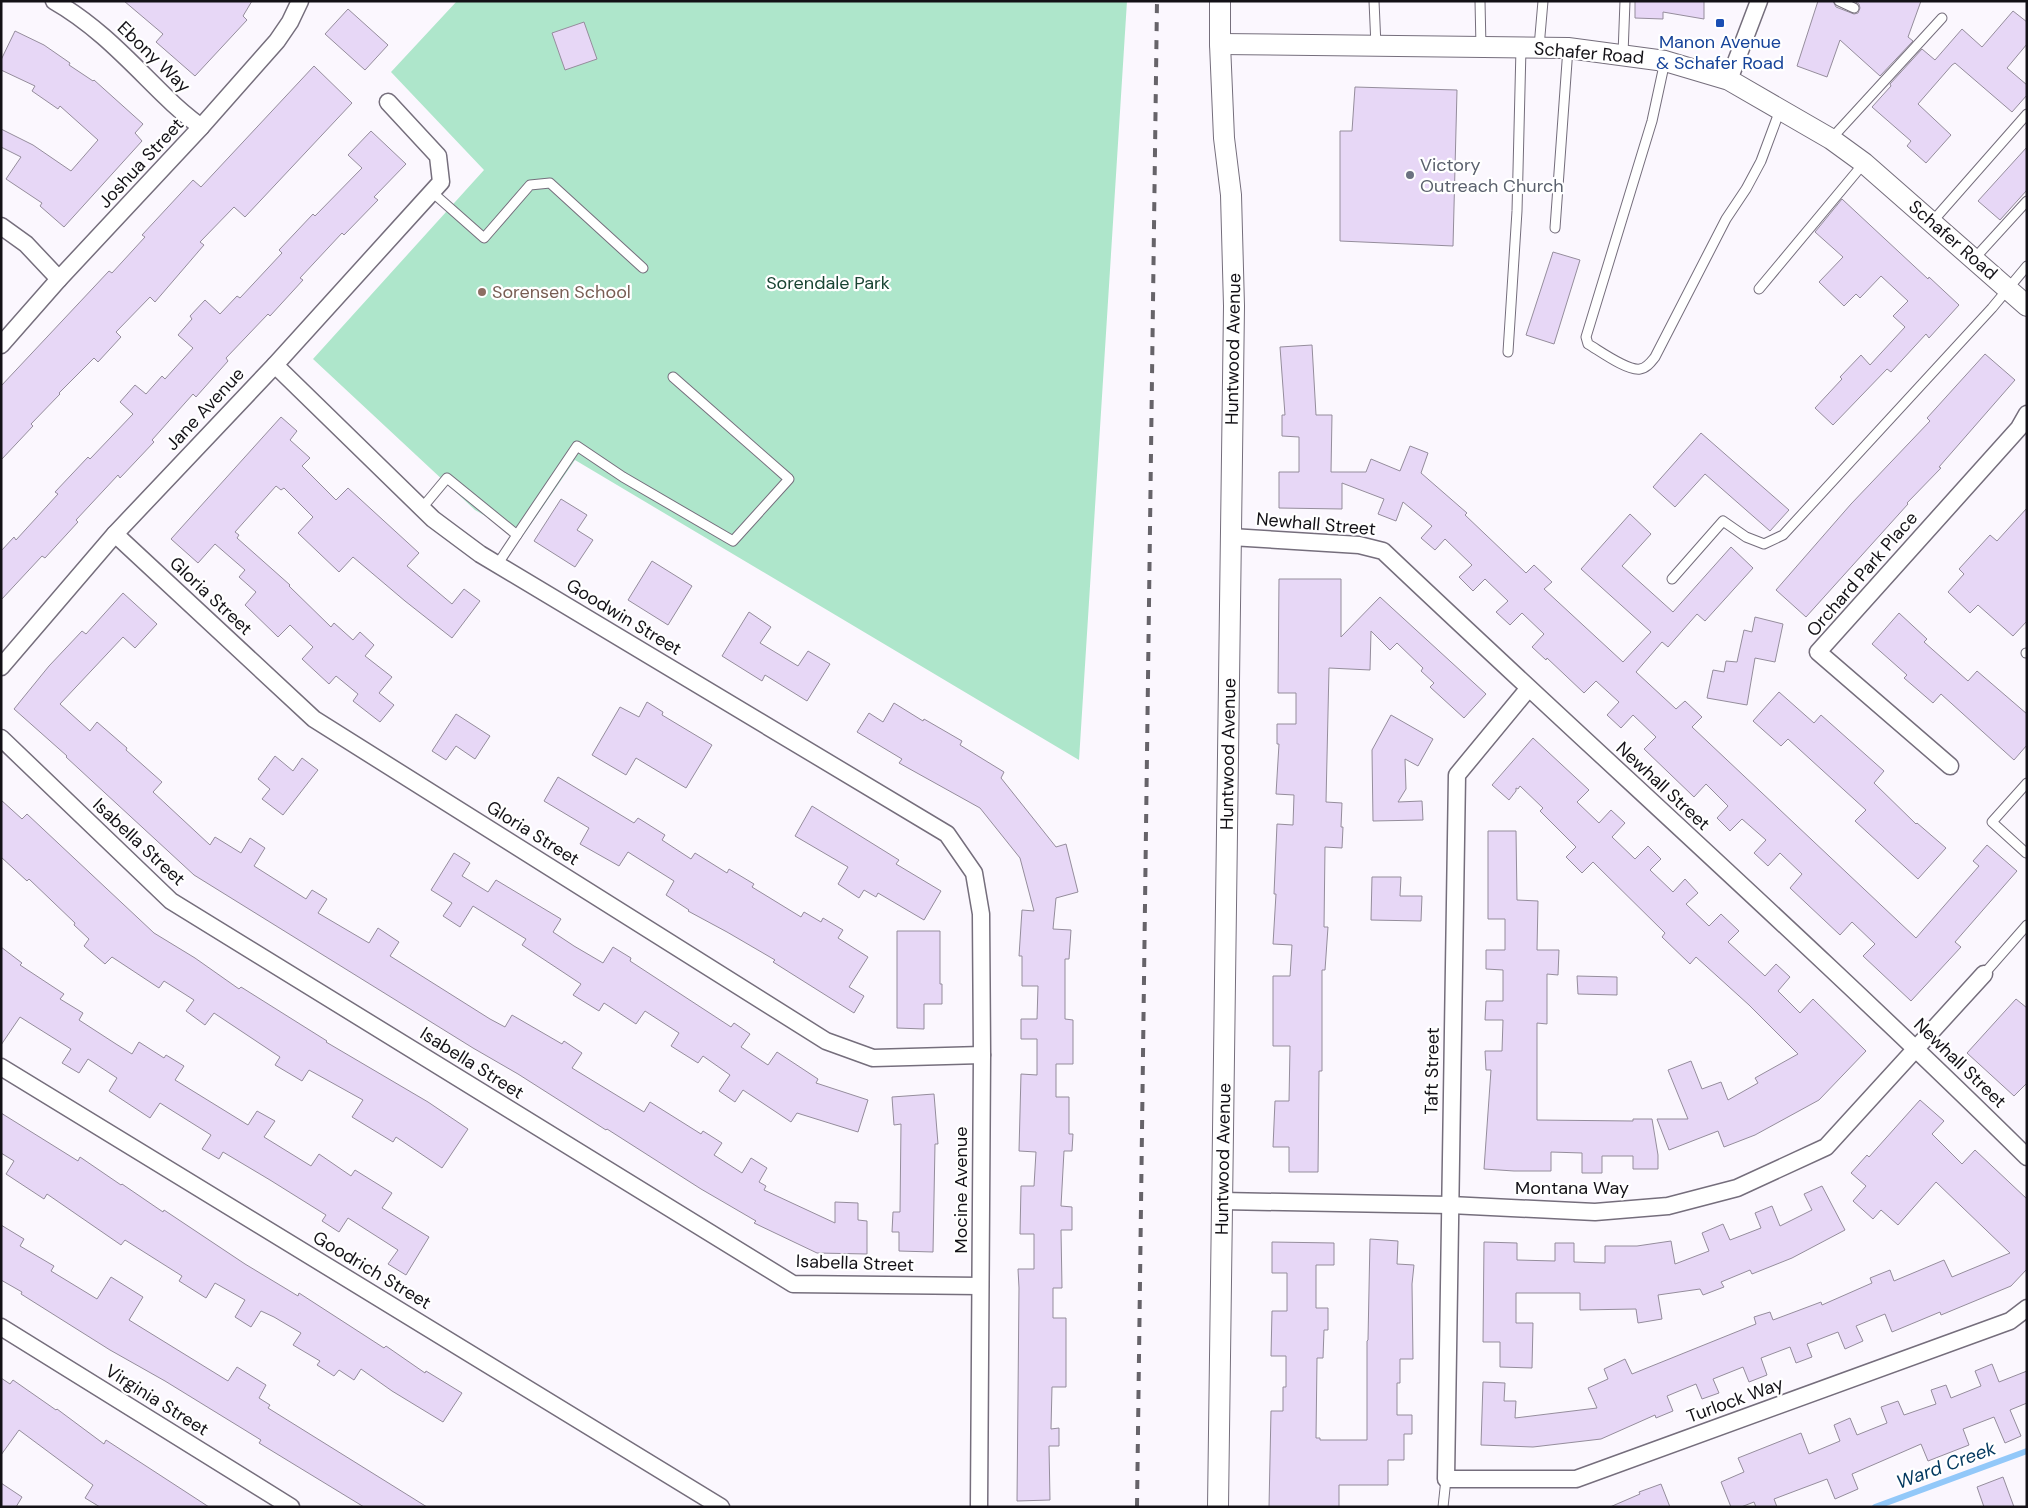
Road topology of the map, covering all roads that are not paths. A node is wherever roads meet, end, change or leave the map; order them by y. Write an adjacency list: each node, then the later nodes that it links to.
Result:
1 (54, 1): 23 (street, Ebony Way)
2 (300, 1): 23 (street, Joshua Street)
3 (1220, 1): 12 (street, Huntwood Avenue)
4 (1374, 1): 13 (lane)
5 (1480, 1): 14 (lane)
6 (1543, 1): 15 (lane)
7 (1625, 1): 17 (lane)
8 (1758, 1): 19 (street)
9 (1839, 1): 10 (lane)
10 (1854, 8)
11 (1942, 18): 24 (lane)
12 (1220, 44): 13 (street, Schafer Road); 46 (street, Huntwood Avenue)
13 (1376, 46): 14 (street, Schafer Road)
14 (1481, 47): 15 (street, Schafer Road)
15 (1530, 47): 16 (street, Schafer Road); 39 (lane)
16 (1568, 48): 17 (street, Schafer Road); 30 (lane)
17 (1623, 54): 18 (street, Schafer Road)
18 (1666, 61): 19 (street, Schafer Road); 21 (lane)
19 (1729, 80): 21 (street, Schafer Road)
20 (388, 102): 26 (street)
21 (1780, 110): 24 (street, Schafer Road)
22 (2027, 114): 28 (lane)
23 (201, 128): 34 (street, Joshua Street)
24 (1831, 139): 25 (street, Schafer Road)
25 (1864, 164): 28 (street, Schafer Road); 36 (lane)
26 (436, 187): 33 (lane); 40 (street, Jane Avenue)
27 (2027, 201): 31 (lane)
28 (1932, 222): 31 (street, Schafer Road)
29 (1, 226): 34 (street)
30 (1556, 228)
31 (1974, 259): 35 (street, Schafer Road)
32 (2027, 266): 35 (lane)
33 (643, 268)
34 (59, 279): 38 (street, Joshua Street)
35 (2006, 288): 37 (street, Schafer Road); 48 (lane)
36 (1759, 289)
37 (2027, 306)
38 (1, 345)
39 (1508, 352)
40 (275, 365): 43 (street, Goodwin Street); 44 (street, Jane Avenue)
41 (673, 377): 45 (lane)
42 (2027, 414): 52 (street, Orchard Park Place)
43 (422, 508): 45 (lane); 47 (street, Goodwin Street)
44 (115, 534): 49 (street, Jane Avenue); 59 (street, Gloria Street)
45 (518, 534): 47 (lane)
46 (1231, 537): 50 (street, Newhall Street); 62 (street, Huntwood Avenue)
47 (497, 565): 55 (street, Goodwin Street)
48 (1672, 579)
49 (1, 667)
50 (1528, 689): 58 (street, Newhall Street); 63 (street, Taft Street)
51 (1, 738): 64 (street, Isabella Street)
52 (1950, 766)
53 (2027, 783): 54 (lane)
54 (2026, 853)
55 (974, 873): 59 (street, Mocine Avenue)
56 (2027, 925): 57 (lane)
57 (1984, 974): 58 (street, Montana Way)
58 (1917, 1048): 61 (street, Newhall Street); 63 (street, Montana Way)
59 (982, 1055): 64 (street, Mocine Avenue)
60 (1, 1068): 69 (street, Goodrich Street)
61 (2027, 1157)
62 (1222, 1201): 63 (street, Montana Way); 71 (street, Huntwood Avenue)
63 (1450, 1205): 67 (street, Taft Street)
64 (980, 1286): 70 (street, Mocine Avenue)
65 (2027, 1308): 67 (street, Turlock Way)
66 (1, 1327): 68 (street, Virginia Street)
67 (1446, 1479): 72 (lane)
68 (291, 1507)
69 (721, 1507)
70 (978, 1507)
71 (1218, 1507)
72 (1443, 1507)

